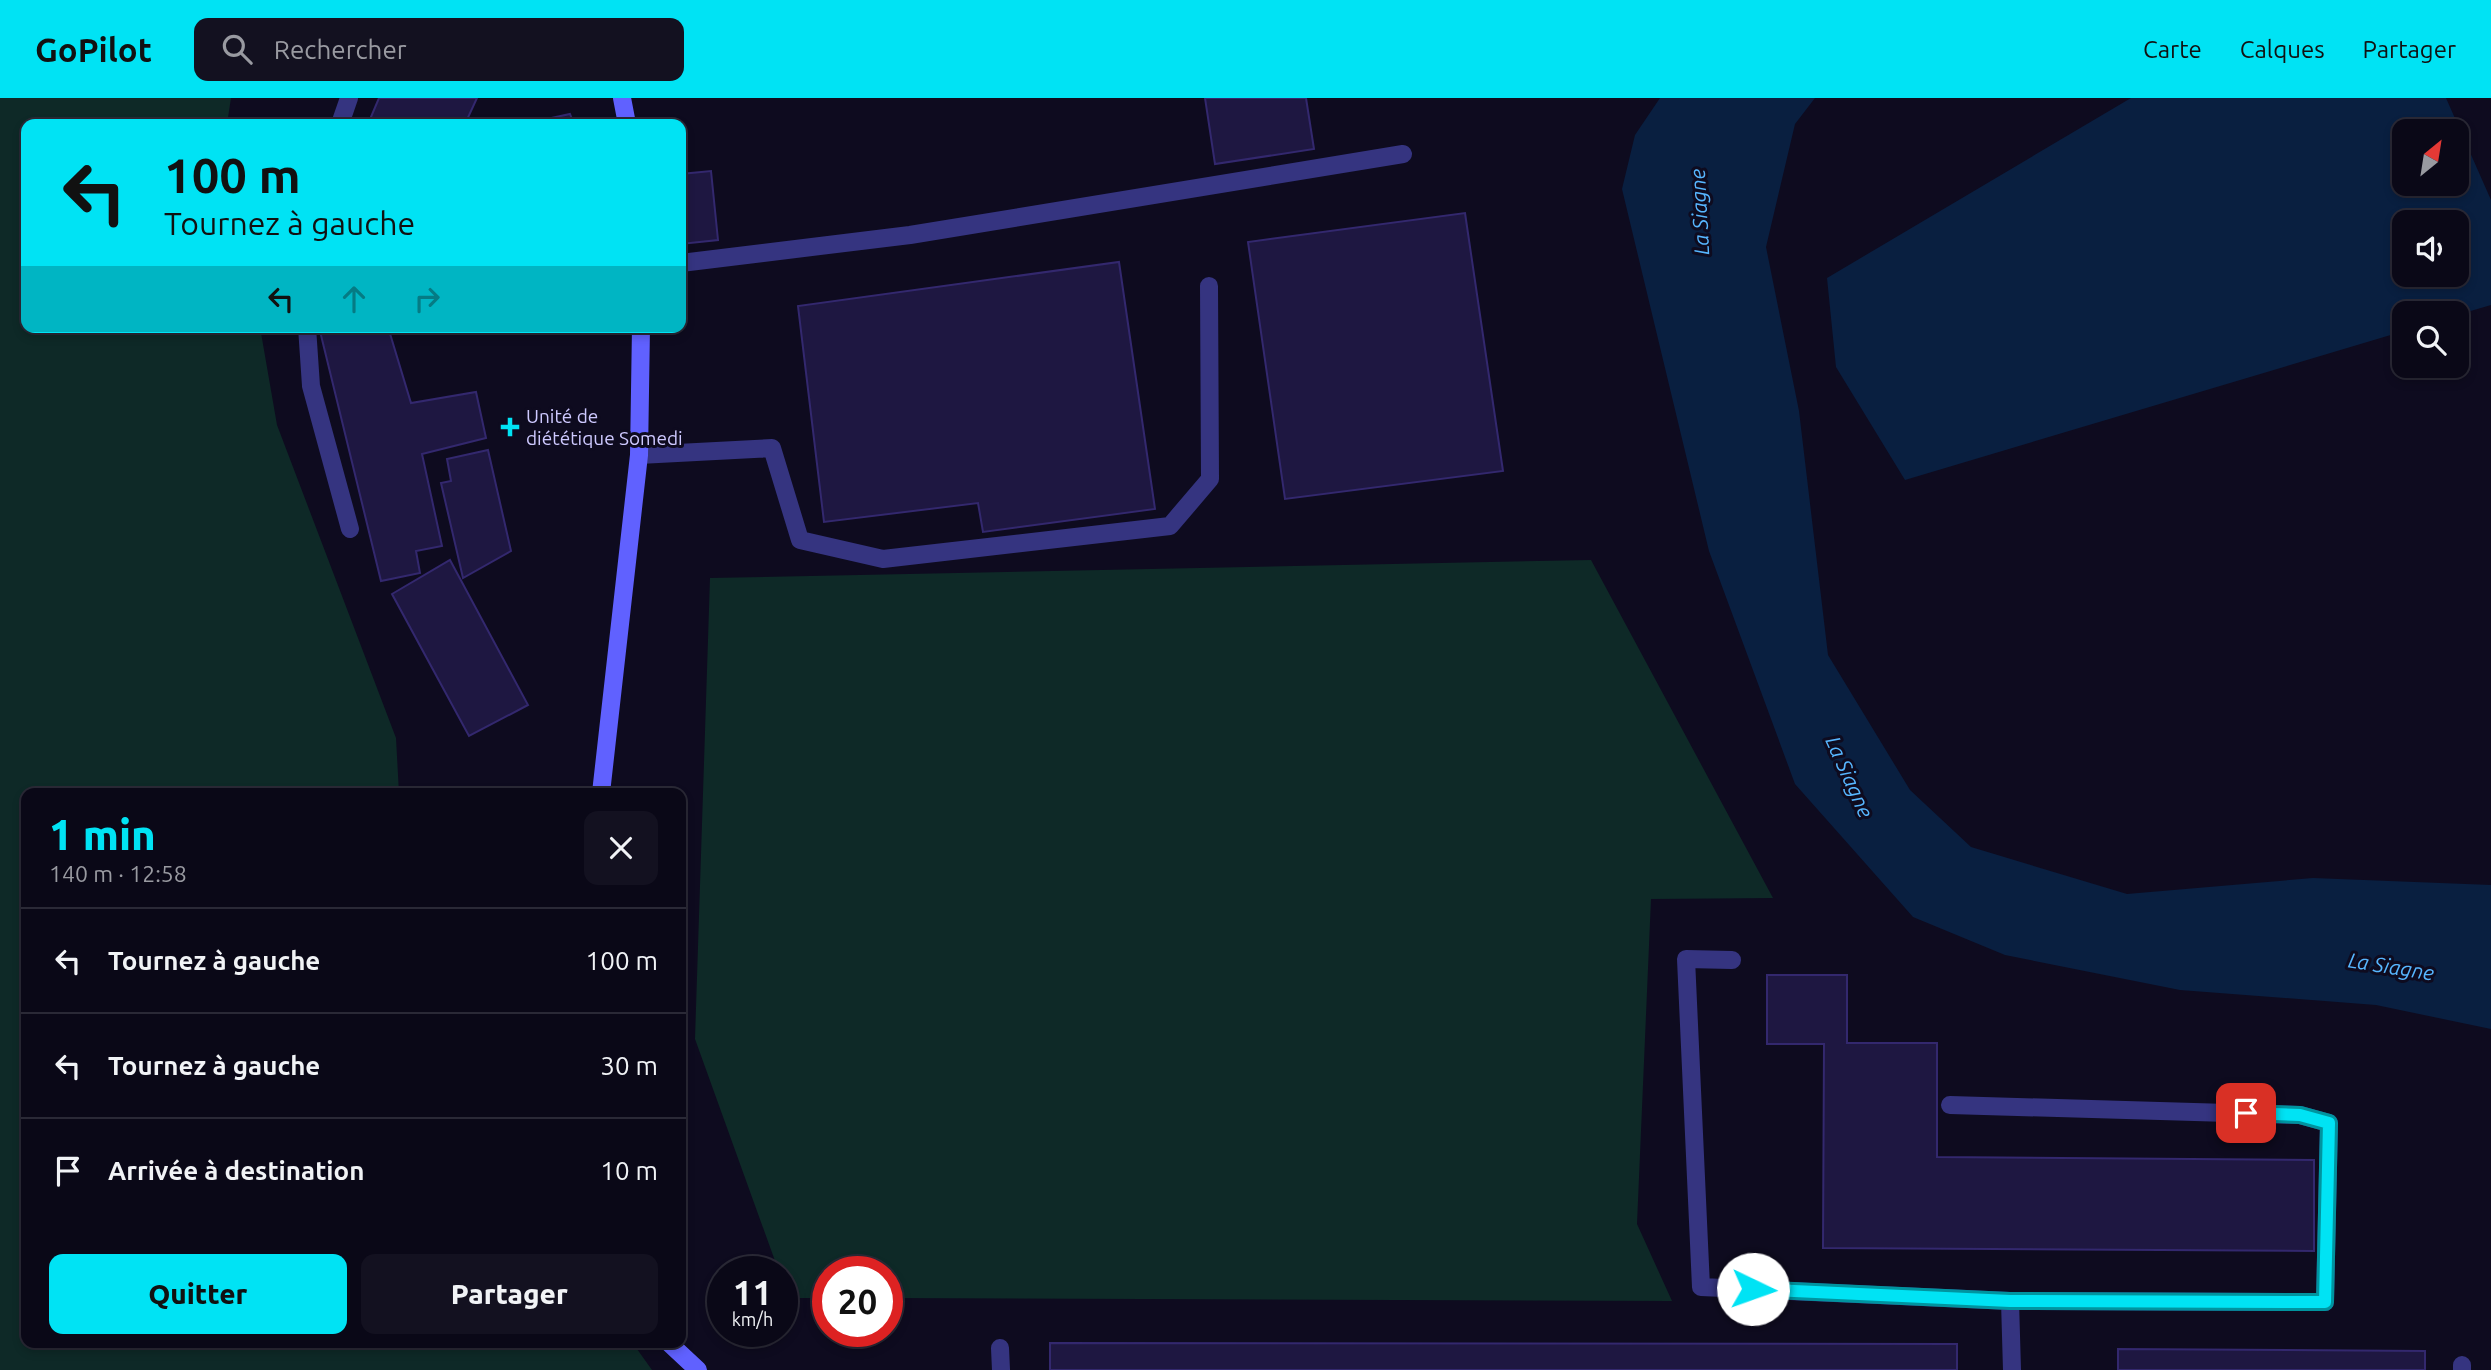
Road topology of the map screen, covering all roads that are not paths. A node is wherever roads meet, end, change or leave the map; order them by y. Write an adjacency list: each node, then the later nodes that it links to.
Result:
1 (349, 98): 3 (lane)
2 (622, 98): 4 (main road)
3 (342, 119)
4 (626, 119)
5 (1403, 154): 6 (lane)
6 (686, 262)
7 (1209, 286): 10 (lane)
8 (307, 333): 11 (lane)
9 (641, 333): 10 (main road)
10 (639, 454): 12 (main road)
11 (350, 529)
12 (602, 788)
13 (1732, 960): 15 (lane)
14 (1950, 1105): 15 (lane)
15 (2010, 1301): 20 (lane)
16 (674, 1348): 18 (main road)
17 (1000, 1348): 19 (lane)
18 (698, 1370)
19 (1000, 1370)
20 (2012, 1370)

